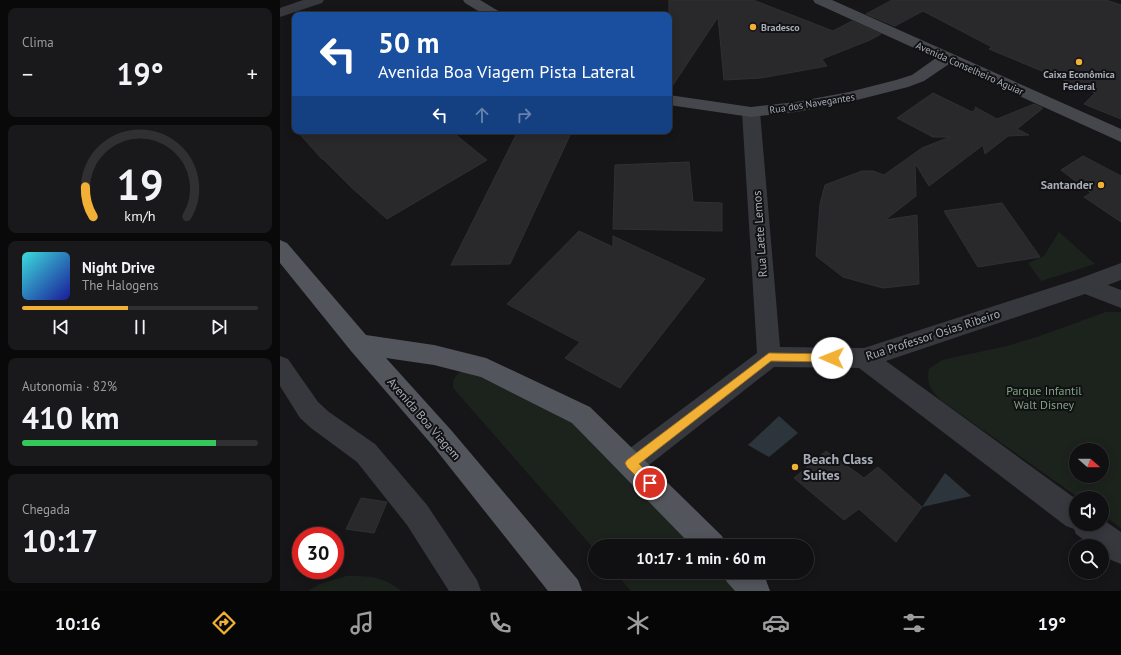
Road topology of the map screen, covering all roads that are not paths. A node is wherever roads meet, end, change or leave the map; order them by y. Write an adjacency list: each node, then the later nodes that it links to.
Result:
1 (317, 0): 5 (street)
2 (470, 0): 4 (main road)
3 (820, 0): 6 (main road, Avenida Conselheiro Aguiar)
4 (489, 12)
5 (280, 13)
6 (947, 58): 8 (main road, Rua dos Navegantes); 9 (main road, Avenida Conselheiro Aguiar)
7 (672, 100): 8 (main road, Rua dos Navegantes)
8 (751, 112): 15 (street, Rua Laete Lemos)
9 (1121, 136)
10 (280, 248): 14 (main road, Avenida Boa Viagem)
11 (1121, 270): 12 (street, Rua Professor Osias Ribeiro)
12 (1086, 285): 13 (street); 16 (street, Rua Professor Osias Ribeiro)
13 (1121, 299)
14 (359, 344): 18 (main road); 25 (main road, Avenida Boa Viagem)
15 (769, 357): 16 (street, Rua Professor Osias Ribeiro); 18 (street)
16 (864, 358): 19 (street)
17 (280, 366): 24 (street)
18 (631, 463): 21 (main road)
19 (1069, 511)
20 (1095, 531): 22 (street)
21 (705, 539)
22 (1121, 550)
23 (744, 579): 26 (main road)
24 (466, 591)
25 (567, 591)
26 (755, 591)

